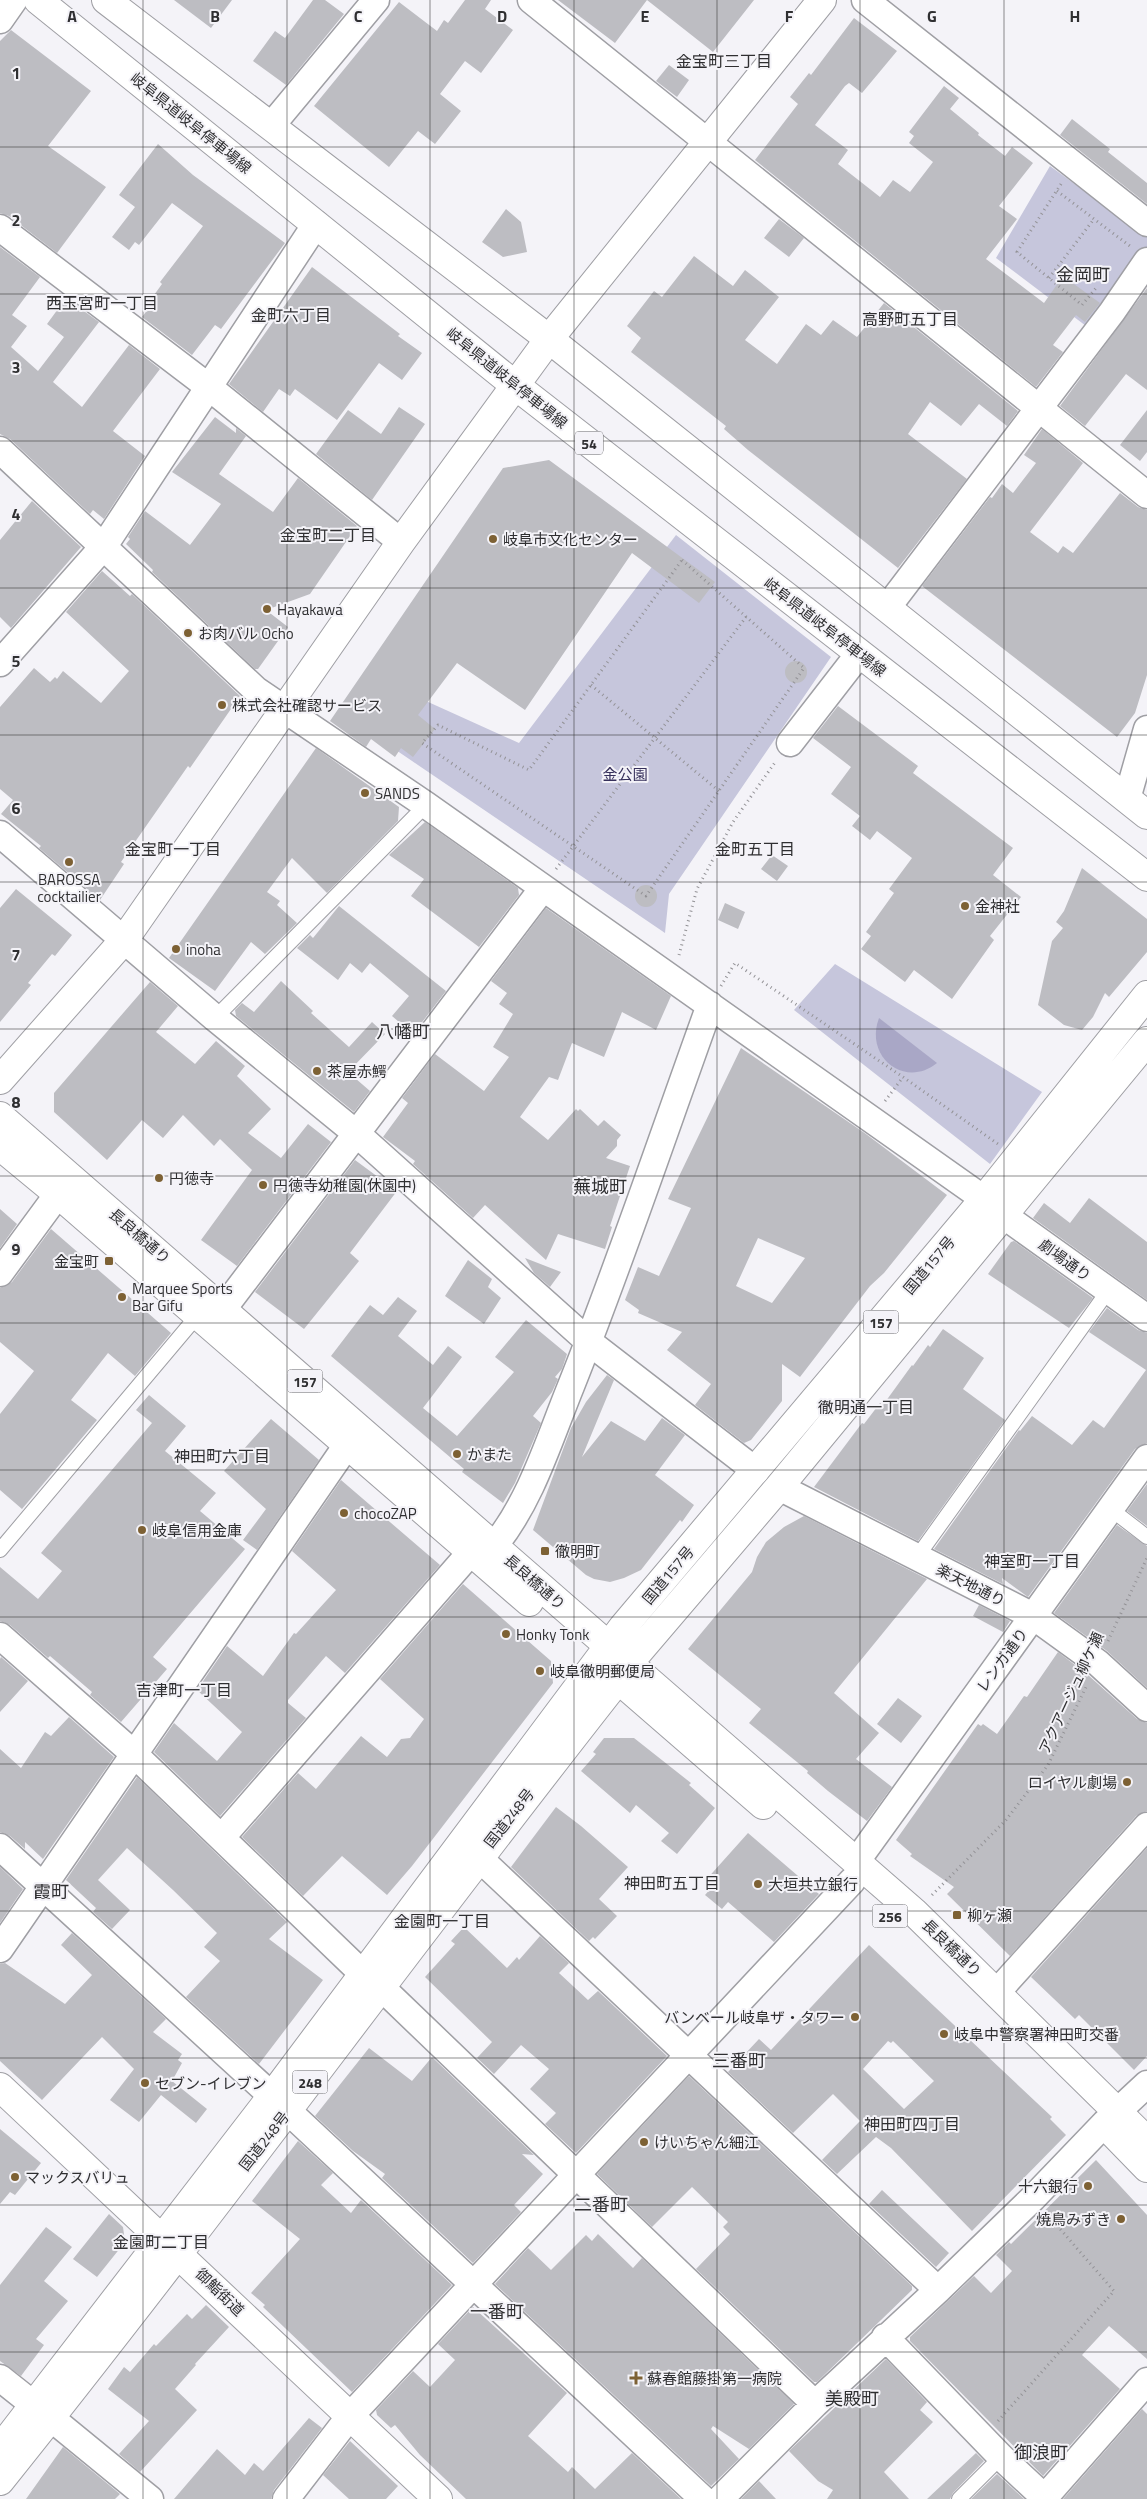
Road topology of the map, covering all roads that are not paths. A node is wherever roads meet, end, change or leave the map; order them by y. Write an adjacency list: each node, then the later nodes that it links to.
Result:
1 (14, 0): 8 (street)
2 (38, 0): 12 (main road, 岐阜県道岐阜停車場線 / 54)
3 (106, 0): 9 (main road)
4 (376, 0): 9 (street)
5 (531, 0): 10 (street)
6 (822, 0): 10 (main road)
7 (865, 0): 11 (street)
8 (0, 20)
9 (271, 126): 15 (main road)
10 (707, 141): 15 (main road); 18 (street)
11 (1147, 222)
12 (316, 224): 16 (main road, 岐阜県道岐阜停車場線 / 54); 17 (street)
13 (0, 228): 17 (street)
14 (1137, 256): 18 (street)
15 (550, 339): 16 (main road); 23 (main road)
16 (516, 386): 21 (main road); 24 (main road, 岐阜県道岐阜停車場線 / 54)
17 (210, 388): 21 (street); 22 (street)
18 (1038, 406): 20 (street); 23 (street)
19 (0, 450): 22 (street, 劇場通り)
20 (1147, 495)
21 (402, 542): 26 (main road)
22 (104, 546): 25 (street); 26 (street, 劇場通り)
23 (887, 608): 30 (main road)
24 (859, 654): 28 (street); 32 (main road, 岐阜県道岐阜停車場線 / 54)
25 (0, 663)
26 (285, 710): 29 (street, 劇場通り); 34 (main road)
27 (1147, 729): 30 (street)
28 (790, 743)
29 (426, 805): 33 (street, 劇場通り); 37 (lane)
30 (1137, 807)
31 (0, 834): 34 (street)
32 (1147, 877)
33 (542, 888): 36 (street, 劇場通り); 41 (street)
34 (124, 940): 37 (street); 39 (main road)
35 (1147, 995): 44 (main road, 国道157号 / 157)
36 (710, 1005): 44 (street, 劇場通り); 49 (street)
37 (215, 1018): 41 (street)
38 (1147, 1041): 44 (main road, 国道157号 / 157)
39 (0, 1080)
40 (0, 1116): 47 (main road, 長良橋通り / 157)
41 (357, 1134): 47 (street); 49 (street)
42 (0, 1146): 43 (main road, 長良橋通り / 157)
43 (58, 1194): 45 (street); 47 (main road, 長良橋通り / 157)
44 (994, 1207): 46 (street, 劇場通り); 52 (main road, 国道157号 / 157); 53 (main road, 国道157号 / 157)
45 (0, 1273)
46 (1108, 1291): 48 (street, 劇場通り); 58 (lane)
47 (211, 1312): 50 (main road, 長良橋通り / 157); 56 (main road, 長良橋通り / 157); 57 (lane)
48 (1147, 1318)
49 (588, 1342): 52 (street); 56 (street)
50 (347, 1444): 56 (main road, 長良橋通り / 157); 63 (street)
51 (1147, 1458): 54 (street, レンガ通り)
52 (756, 1471): 61 (main road, 国道157号 / 157)
53 (780, 1487): 58 (street, 楽天地通り); 61 (main road, 国道157号 / 157)
54 (1112, 1510): 55 (lane); 59 (street, レンガ通り)
55 (1147, 1537)
56 (482, 1549): 61 (main road, 長良橋通り / 157); 65 (street)
57 (0, 1550)
58 (918, 1557): 59 (street, 楽天地通り)
59 (1033, 1616): 62 (street, 楽天地通り); 68 (street, レンガ通り)
60 (0, 1636): 63 (street)
61 (614, 1662): 67 (main road, 国道248号 / 248); 68 (main road, 長良橋通り / 256); 71 (main road, 国道248号 / 248)
62 (1147, 1708)
63 (133, 1754): 65 (street); 69 (street)
64 (1147, 1826): 72 (street)
65 (222, 1837): 71 (street)
66 (0, 1847): 69 (street)
67 (478, 1857): 71 (main road, 国道248号 / 248); 73 (street)
68 (854, 1872): 72 (main road, 長良橋通り / 256); 73 (street, レンガ通り); 77 (main road, 長良橋通り / 256)
69 (42, 1887): 70 (street); 76 (street)
70 (0, 1949)
71 (372, 1981): 76 (main road, 国道248号 / 248); 80 (street)
72 (997, 1992): 77 (main road, 長良橋通り / 256)
73 (690, 2056): 80 (street, レンガ通り); 83 (street)
74 (1147, 2084): 77 (street)
75 (0, 2086): 81 (main road, 御鮨街道)
76 (280, 2104): 81 (main road, 国道248号 / 248); 82 (street)
77 (1112, 2117): 78 (main road, 長良橋通り / 256); 79 (main road, 長良橋通り / 256); 83 (street)
78 (1147, 2141)
79 (1147, 2168)
80 (578, 2176): 82 (street, レンガ通り); 87 (street)
81 (169, 2245): 88 (main road, 国道248号 / 248); 89 (main road, 御鮨街道)
82 (473, 2287): 89 (street, レンガ通り); 97 (street)
83 (938, 2290): 84 (street)
84 (885, 2337): 87 (street); 91 (street)
85 (0, 2378): 88 (street)
86 (1147, 2381): 93 (street)
87 (815, 2404): 98 (street)
88 (42, 2411): 90 (main road, 国道248号 / 248); 92 (main road, 国道248号 / 248); 94 (street)
89 (350, 2416): 95 (street, レンガ通り); 96 (main road, 御鮨街道)
90 (0, 2449)
91 (1001, 2457): 93 (street); 99 (lane)
92 (0, 2481)
93 (1046, 2498)
94 (150, 2499)
95 (286, 2499)
96 (438, 2499)
97 (703, 2499)
98 (720, 2499)
99 (959, 2499)

